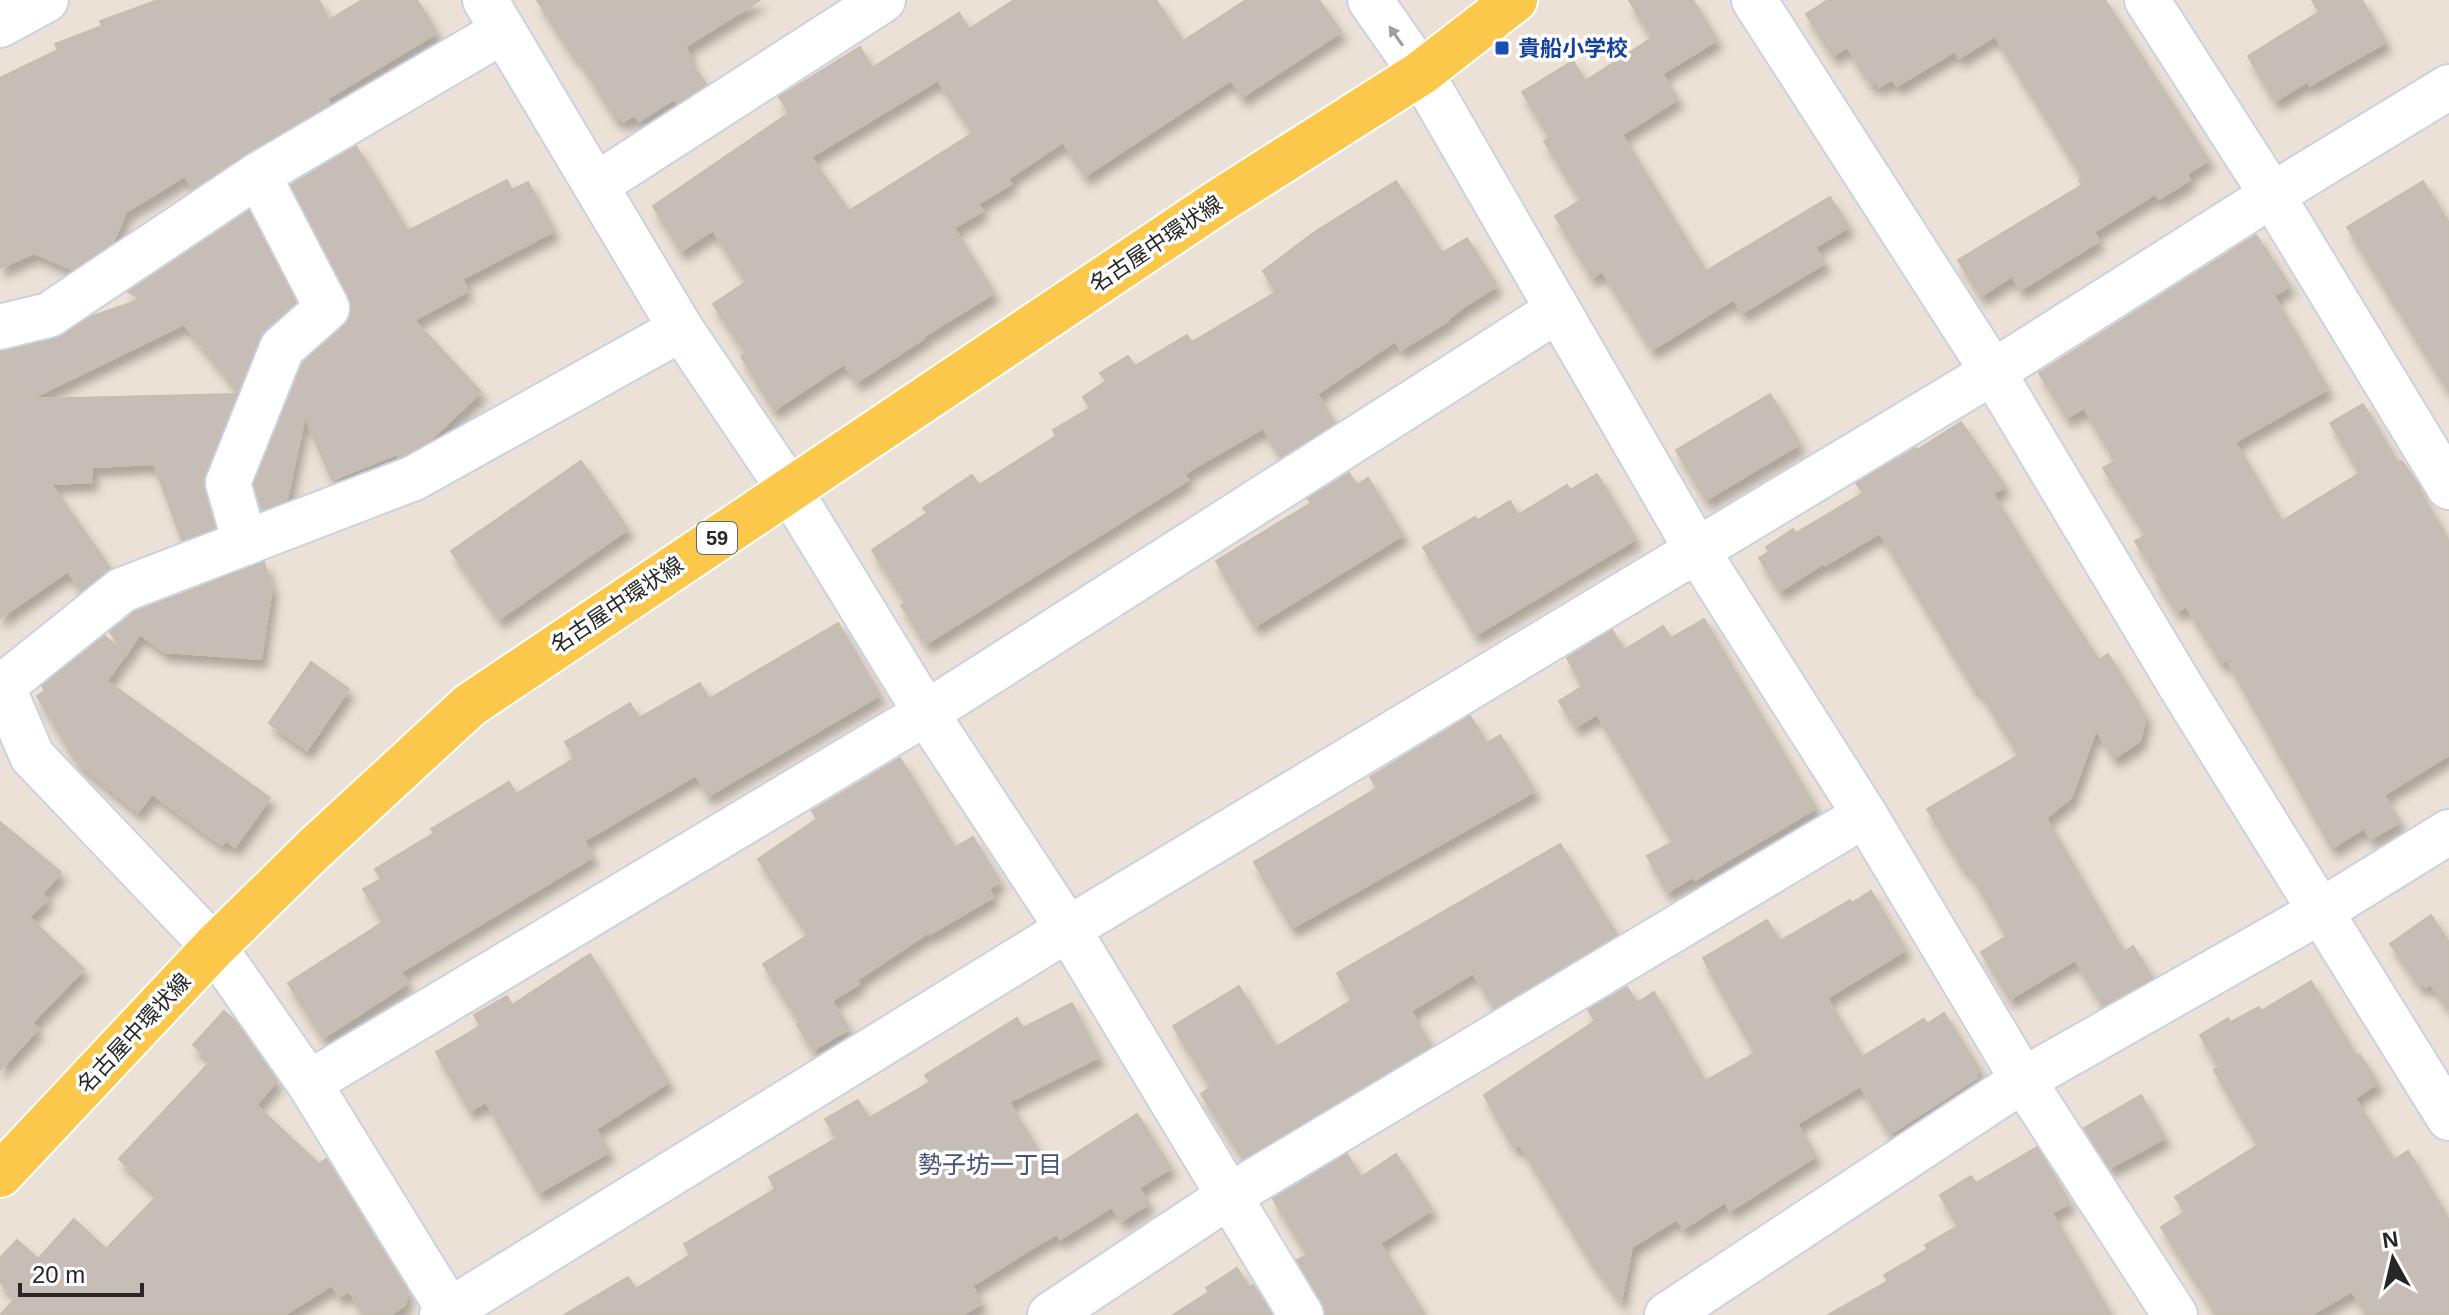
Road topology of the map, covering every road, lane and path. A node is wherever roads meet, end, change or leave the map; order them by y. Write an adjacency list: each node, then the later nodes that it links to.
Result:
1 (46, 0): 8 (street)
2 (883, 0): 12 (street)
3 (1370, 0): 9 (street, one-way to 3)
4 (1515, 0): 9 (main road, 名古屋中環状線 / 59)
5 (1754, 0): 17 (street)
6 (2147, 0): 13 (street)
7 (494, 15): 11 (street); 12 (street)
8 (0, 25)
9 (1421, 73): 14 (street); 19 (main road, 名古屋中環状線 / 59)
10 (2449, 87): 13 (street)
11 (258, 175): 15 (street); 20 (street)
12 (596, 185): 16 (street)
13 (2272, 195): 17 (street); 18 (street)
14 (1556, 311): 21 (street); 23 (street)
15 (0, 327)
16 (681, 329): 19 (street); 20 (street)
17 (1993, 372): 21 (street); 26 (street)
18 (2444, 469)
19 (789, 489): 23 (street); 28 (main road, 名古屋中環状線 / 59)
20 (245, 543): 22 (street)
21 (1698, 552): 24 (street); 27 (street)
22 (1, 685): 28 (street)
23 (926, 713): 27 (street); 30 (street)
24 (1865, 815): 29 (street); 33 (street)
25 (2449, 832): 26 (street)
26 (2321, 911): 29 (street); 31 (street)
27 (1068, 929): 33 (street); 34 (street)
28 (214, 947): 30 (street); 32 (main road, 名古屋中環状線 / 59)
29 (2023, 1080): 37 (street); 38 (street)
30 (309, 1083): 34 (street)
31 (2449, 1118)
32 (0, 1175)
33 (1229, 1196): 35 (street); 36 (street)
34 (448, 1313)
35 (1050, 1315)
36 (1301, 1315)
37 (1667, 1315)
38 (2175, 1315)

